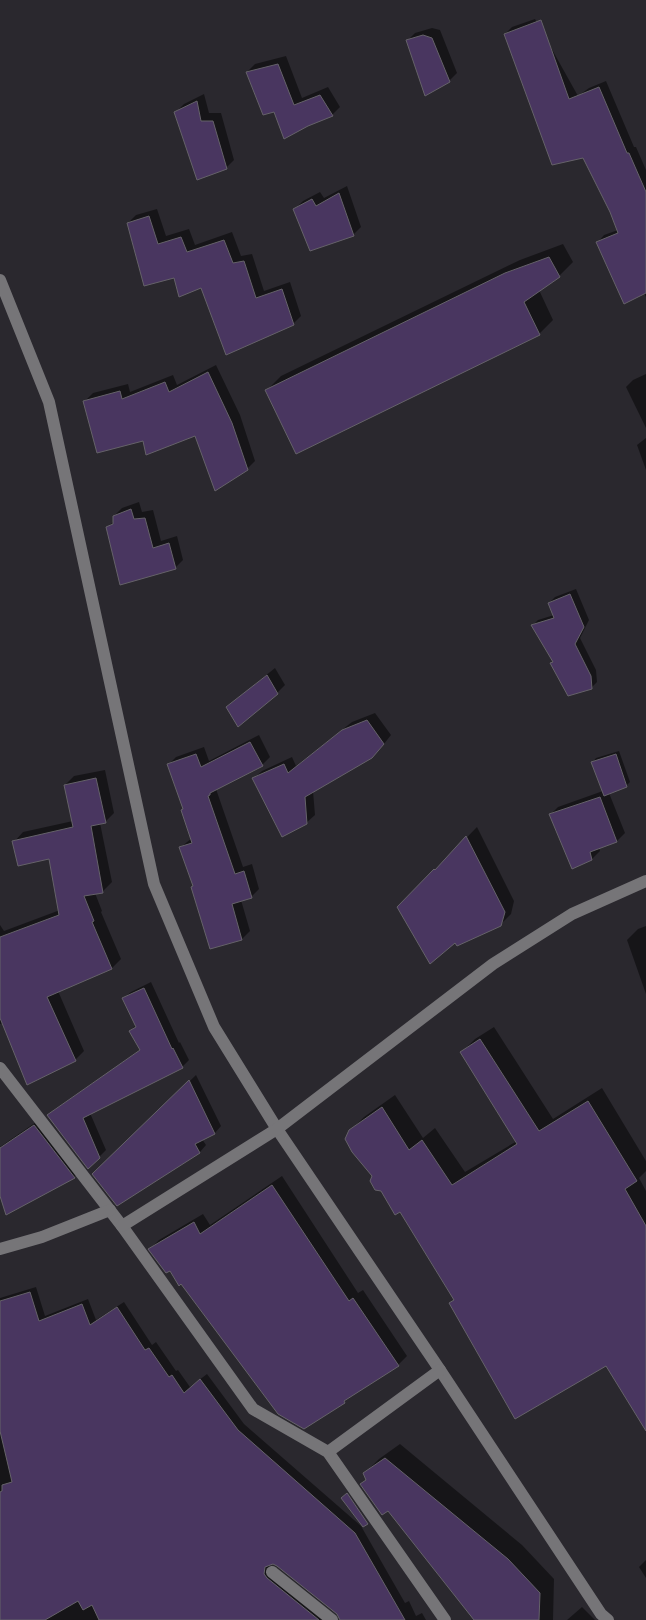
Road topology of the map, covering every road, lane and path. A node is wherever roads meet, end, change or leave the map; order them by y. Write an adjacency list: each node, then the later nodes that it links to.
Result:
1 (0, 280): 4 (street)
2 (646, 881): 4 (street)
3 (0, 1068): 5 (street)
4 (277, 1129): 6 (street); 8 (street)
5 (110, 1210): 6 (street); 7 (street)
6 (122, 1226): 9 (street)
7 (0, 1249)
8 (440, 1370): 9 (street); 13 (street)
9 (328, 1452): 12 (street)
10 (272, 1572): 11 (street)
11 (332, 1620)
12 (445, 1620)
13 (608, 1620)

